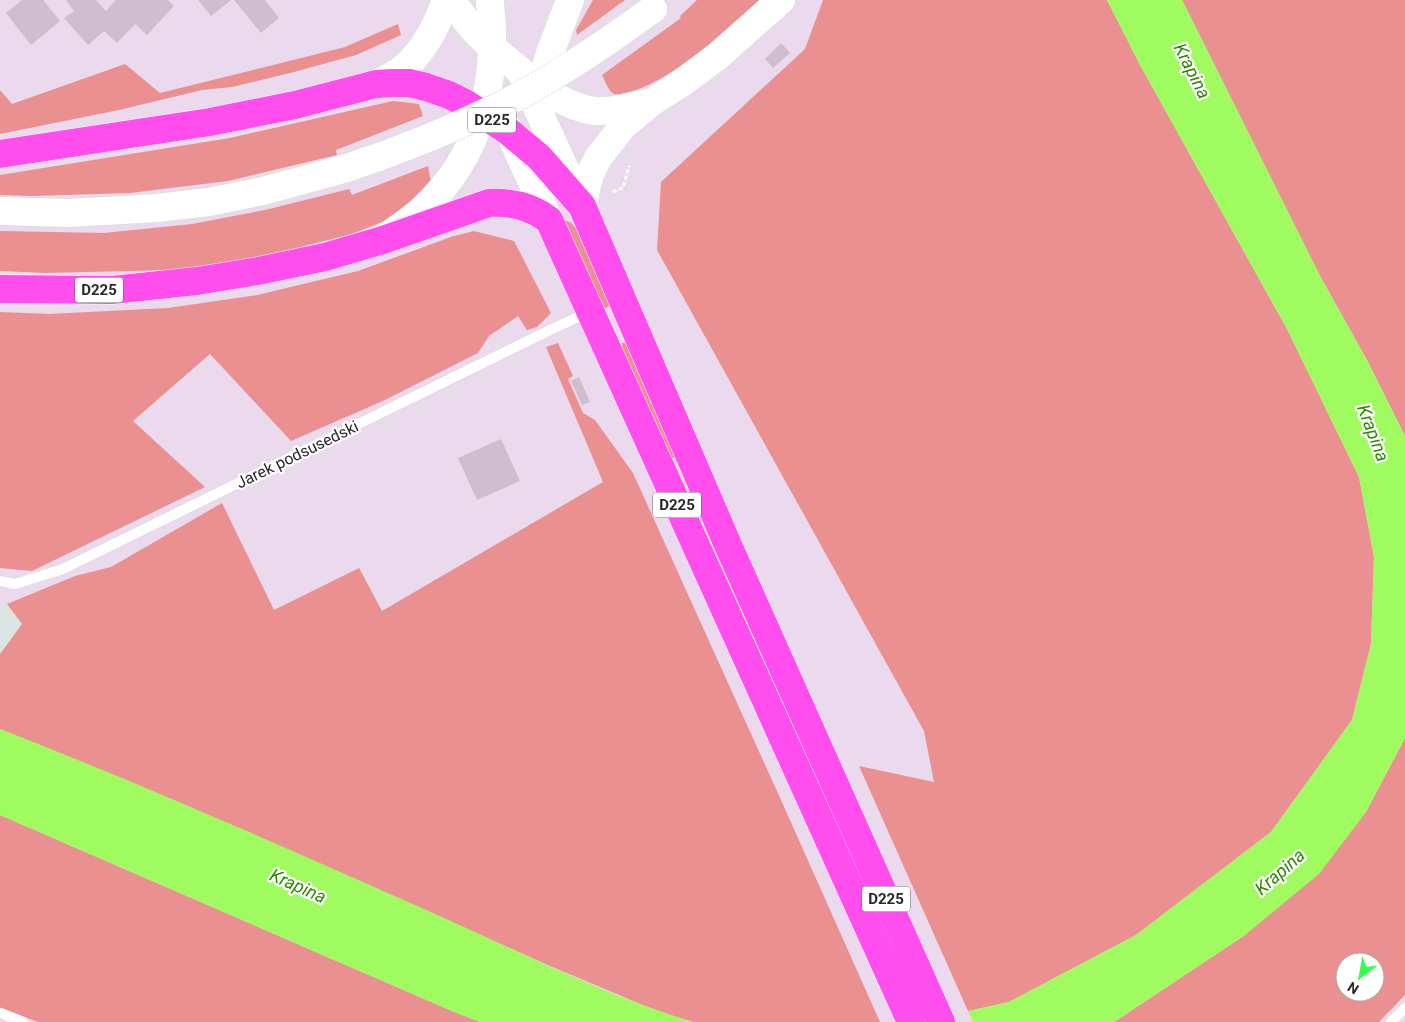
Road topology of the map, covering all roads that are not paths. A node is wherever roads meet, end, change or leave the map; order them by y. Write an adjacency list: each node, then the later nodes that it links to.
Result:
1 (449, 0): 6 (main road); 8 (main road); 9 (main road)
2 (570, 0): 10 (main road)
3 (781, 0): 11 (main road)
4 (489, 1): 6 (main road); 7 (main road)
5 (658, 4): 17 (main road, bridge)
6 (492, 47): 7 (main road); 9 (main road)
7 (520, 71): 10 (main road)
8 (376, 84): 12 (main road, D225); 14 (main road, D225)
9 (488, 85): 12 (main road); 13 (main road)
10 (541, 101): 11 (main road); 15 (main road); 16 (main road)
11 (652, 102): 16 (main road)
12 (482, 114): 13 (main road, D225); 19 (main road)
13 (508, 131): 15 (main road, D225); 18 (main road)
14 (0, 154)
15 (540, 157): 16 (main road, D225); 18 (main road)
16 (582, 206): 27 (main road, D225)
17 (0, 211)
18 (546, 215): 19 (main road, D225); 21 (main road, D225)
19 (383, 240): 20 (main road, D225)
20 (0, 289)
21 (590, 312): 22 (lane, Jarek podsusedski); 26 (main road, D225)
22 (0, 581)
23 (1405, 1008): 28 (lane)
24 (0, 1013): 25 (lane)
25 (23, 1022)
26 (911, 1022)
27 (940, 1022)
28 (1391, 1022)

